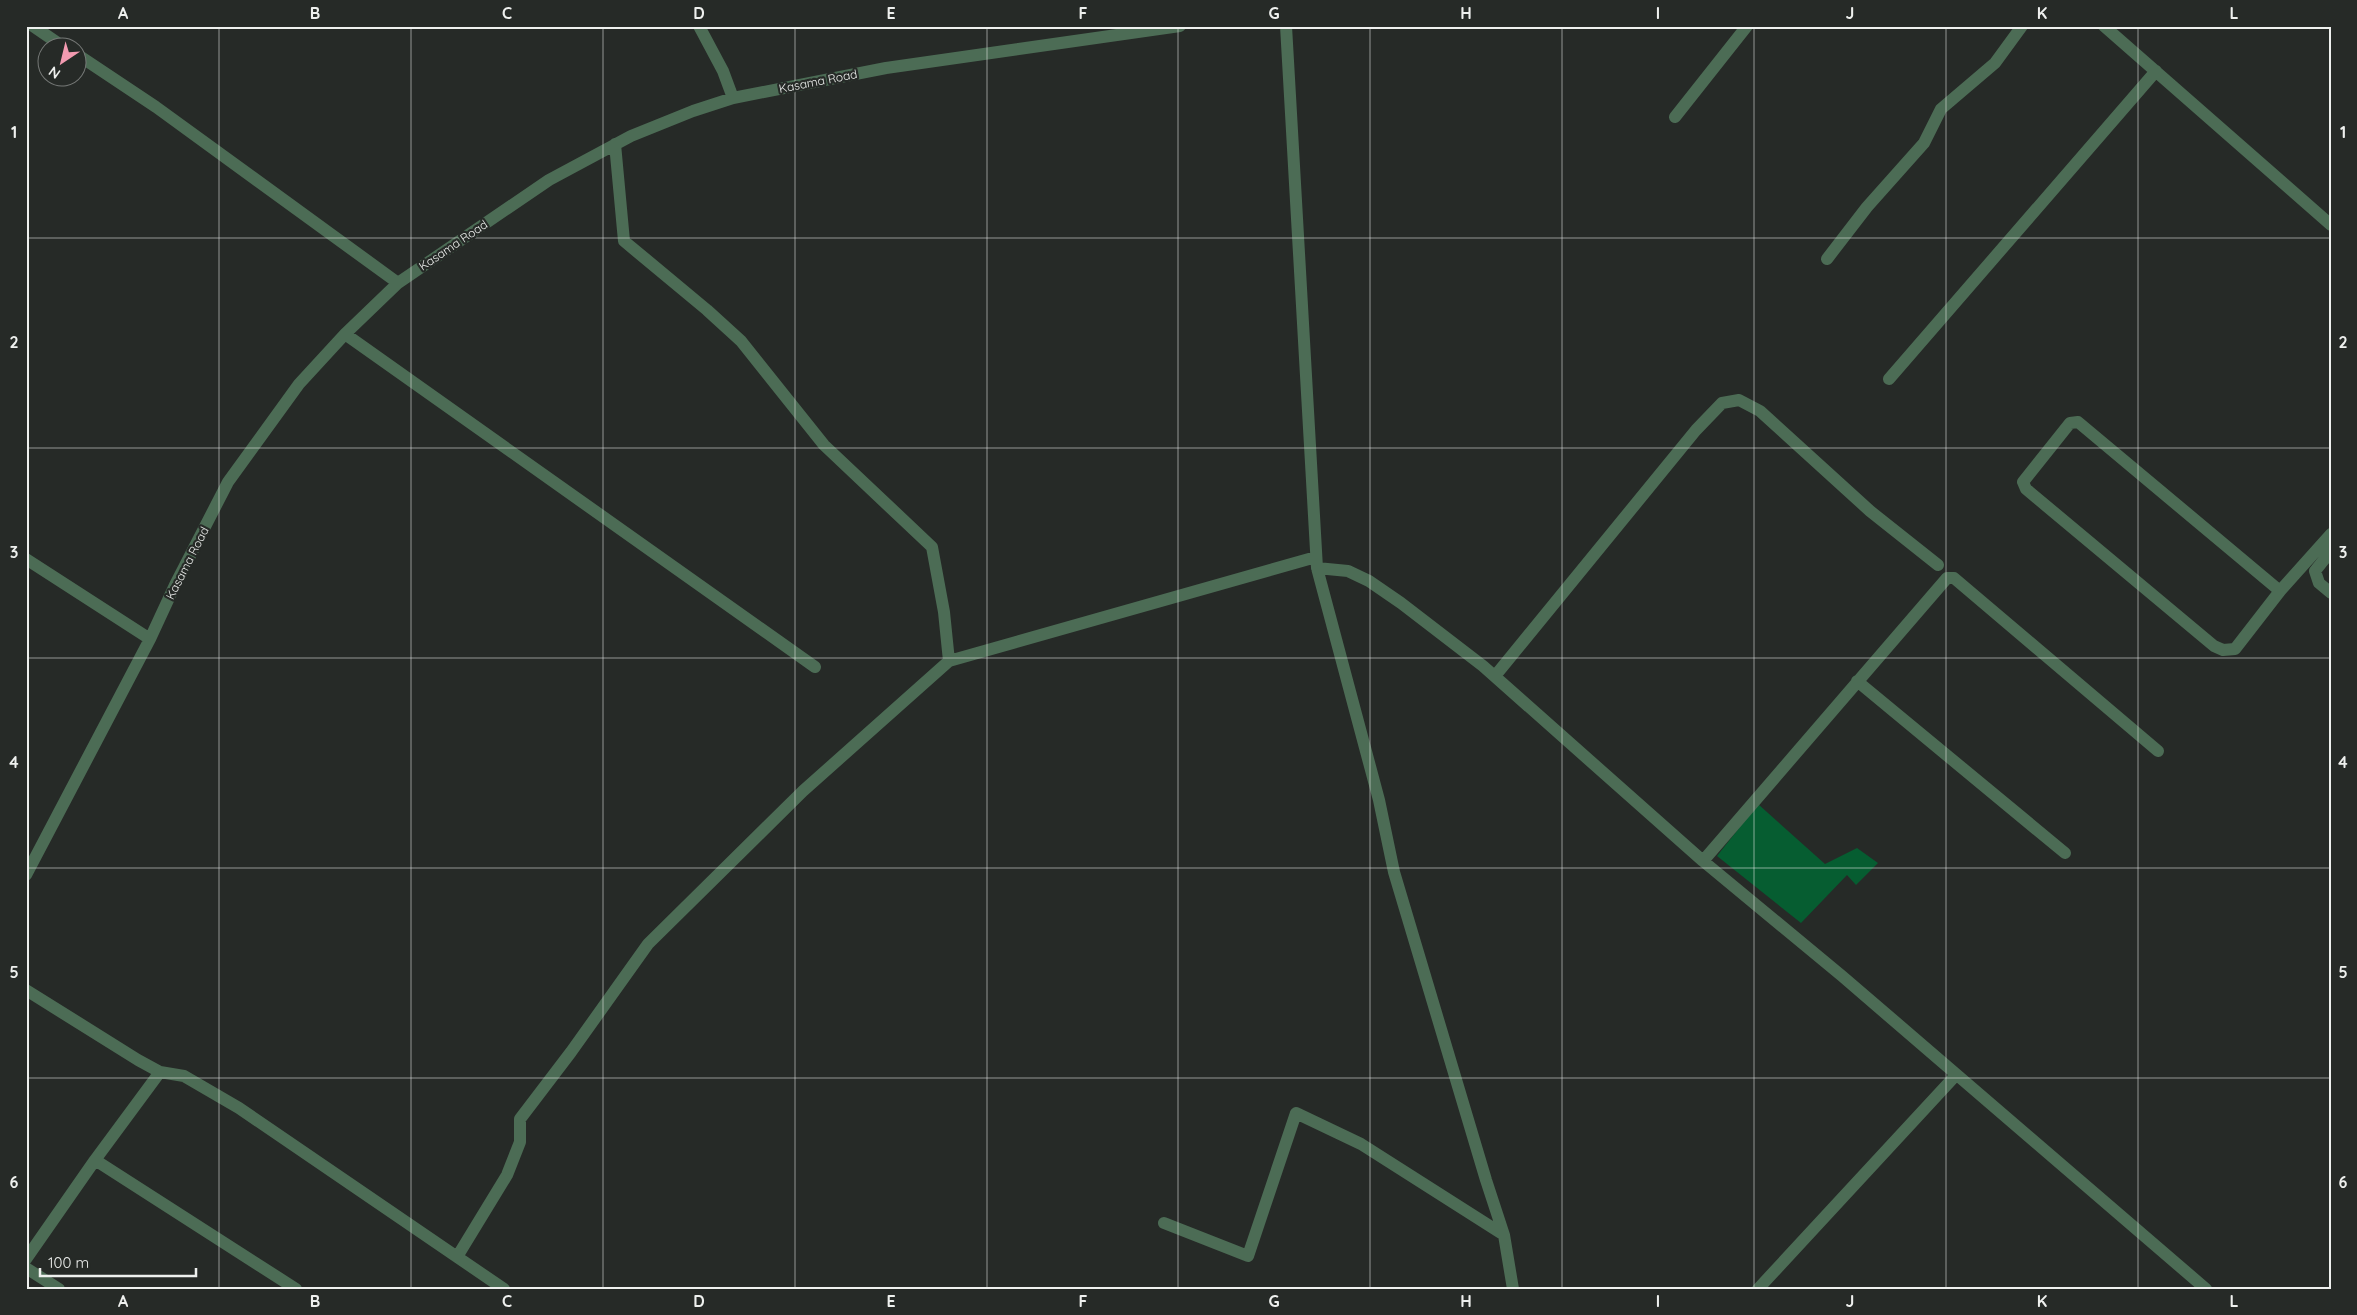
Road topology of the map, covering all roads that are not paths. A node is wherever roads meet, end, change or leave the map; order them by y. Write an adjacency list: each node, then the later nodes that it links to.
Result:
1 (33, 26): 8 (street)
2 (699, 26): 11 (street)
3 (1180, 26): 11 (street, Kasama Road)
4 (1286, 26): 22 (street)
5 (1747, 26): 12 (street)
6 (2022, 26): 15 (street)
7 (2104, 26): 10 (street)
8 (50, 38)
9 (88, 63): 16 (street)
10 (2156, 71): 14 (street); 18 (street)
11 (733, 98): 13 (street, Kasama Road)
12 (1675, 116)
13 (615, 144): 16 (street, Kasama Road); 27 (street)
14 (2331, 225)
15 (1827, 259)
16 (398, 283): 17 (street, Kasama Road)
17 (345, 334): 26 (street, Kasama Road); 28 (street)
18 (1889, 379)
19 (2331, 534): 24 (street)
20 (2331, 551): 25 (street)
21 (26, 559): 26 (street)
22 (1316, 562): 27 (street); 29 (street); 40 (street)
23 (1938, 565): 29 (street)
24 (2280, 591): 24 (street)
25 (2331, 593)
26 (150, 639): 34 (street, Kasama Road)
27 (949, 660): 41 (street)
28 (815, 667)
29 (1495, 676): 33 (street)
30 (1857, 681): 31 (street); 32 (street); 33 (street)
31 (2158, 751)
32 (2065, 853)
33 (1703, 861): 37 (street)
34 (26, 875)
35 (26, 990): 36 (street)
36 (160, 1072): 38 (street); 41 (street)
37 (1956, 1075): 48 (street); 49 (street)
38 (94, 1160): 42 (street); 45 (street)
39 (1164, 1223): 40 (street)
40 (1504, 1235): 47 (street)
41 (457, 1257): 46 (street)
42 (26, 1259)
43 (26, 1268): 44 (street)
44 (58, 1289)
45 (296, 1289)
46 (504, 1289)
47 (1513, 1289)
48 (1758, 1289)
49 (2206, 1289)

